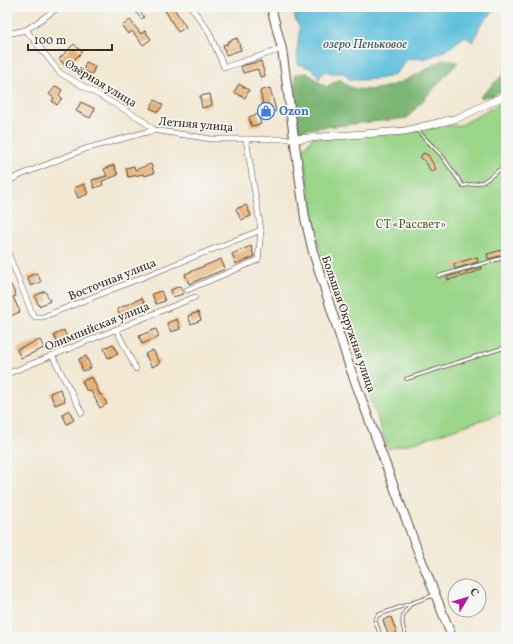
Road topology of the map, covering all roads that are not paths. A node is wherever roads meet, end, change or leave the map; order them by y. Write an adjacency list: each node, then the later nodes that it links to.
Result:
1 (59, 7): 6 (street)
2 (134, 7): 5 (lane)
3 (191, 7): 8 (street)
4 (271, 7): 8 (main road, Большая Окружная улица)
5 (142, 17)
6 (26, 30): 7 (street); 11 (street, Озёрная улица)
7 (7, 34)
8 (282, 49): 13 (main road, Большая Окружная улица)
9 (506, 95): 10 (street, Летняя улица)
10 (415, 128): 13 (street, Летняя улица); 14 (lane)
11 (154, 130): 12 (street, Летняя улица); 15 (street, Летняя улица)
12 (246, 139): 13 (street, Летняя улица); 16 (street)
13 (294, 139): 29 (main road, Большая Окружная улица)
14 (506, 166)
15 (7, 183)
16 (261, 230): 17 (street, Восточная улица); 20 (street)
17 (8, 253)
18 (506, 257): 19 (lane)
19 (439, 276)
20 (187, 290)
21 (195, 298): 22 (street, Олимпийская улица)
22 (116, 329): 24 (street, Олимпийская улица); 25 (street)
23 (506, 347): 27 (lane)
24 (52, 356): 26 (street, Олимпийская улица); 28 (street)
25 (136, 369)
26 (7, 374)
27 (406, 379)
28 (82, 413)
29 (435, 595): 30 (lane); 33 (main road, Большая Окружная улица)
30 (411, 603): 31 (lane); 32 (lane)
31 (381, 637)
32 (406, 637)
33 (452, 637)

